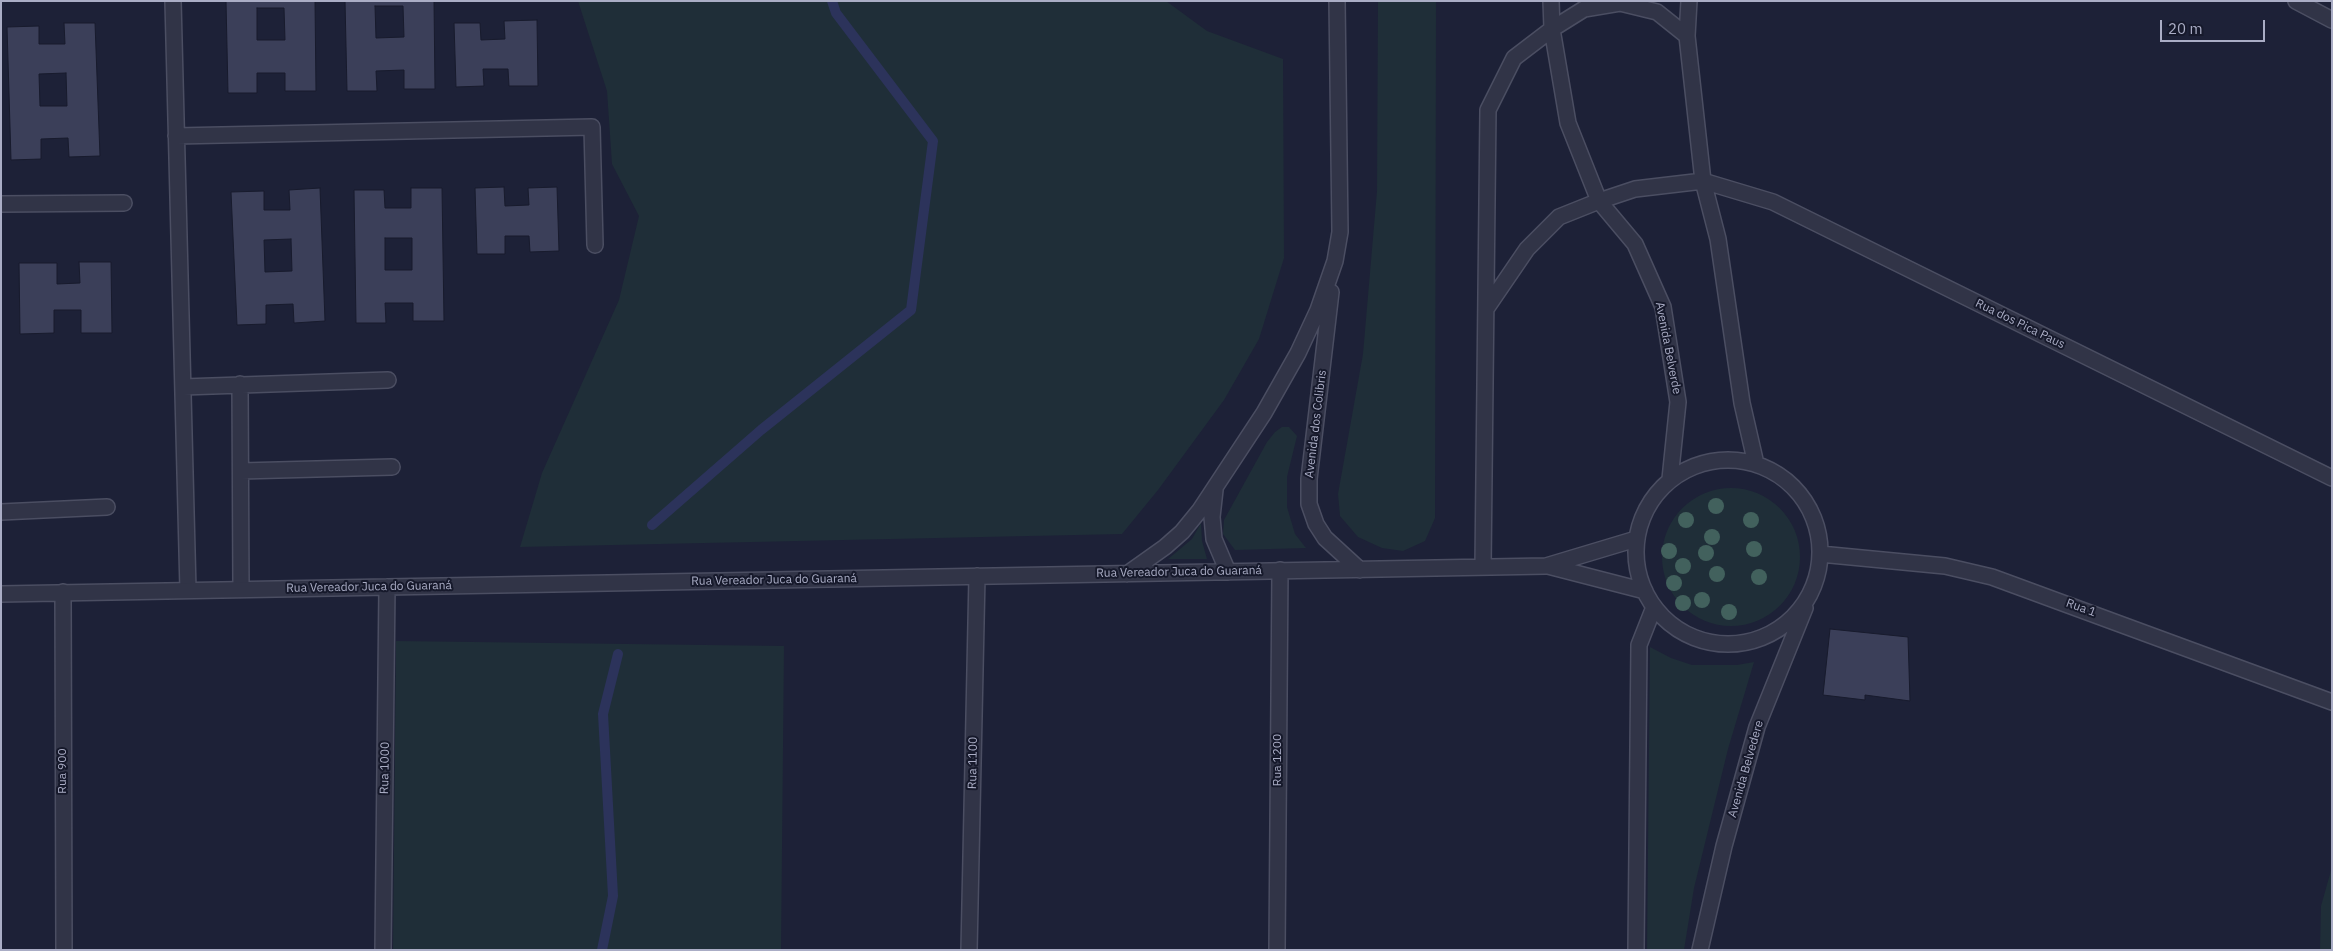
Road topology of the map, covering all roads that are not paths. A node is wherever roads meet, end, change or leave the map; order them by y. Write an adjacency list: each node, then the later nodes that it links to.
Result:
1 (173, 1): 9 (street)
2 (1337, 1): 15 (street, Avenida dos Colibris)
3 (1551, 1): 7 (street, Avenida Belverde)
4 (1689, 1): 8 (street)
5 (2296, 1): 6 (street)
6 (2332, 20)
7 (1552, 28): 8 (street); 11 (street, Avenida Belverde); 16 (street)
8 (1687, 36): 10 (street)
9 (176, 136): 14 (street); 19 (street)
10 (1703, 181): 11 (street); 20 (street); 23 (street, Rua dos Pica Paus)
11 (1599, 201): 16 (street); 24 (street, Avenida Belverde)
12 (124, 203): 13 (street)
13 (1, 204)
14 (595, 245)
15 (1335, 261): 25 (street, Avenida dos Colibris); 33 (street, Avenida dos Colibris)
16 (1486, 309): 31 (street)
17 (388, 380): 18 (street)
18 (240, 384): 19 (street); 22 (street)
19 (183, 387): 39 (street)
20 (1756, 464): 24 (street); 29 (street, Avenida Belvedere)
21 (392, 467): 22 (street)
22 (241, 471): 38 (street)
23 (2332, 478)
24 (1670, 479): 28 (street)
25 (1216, 486): 34 (street, Avenida dos Colibris); 35 (street, Avenida dos Colibris)
26 (107, 507): 27 (street)
27 (1, 512)
28 (1636, 539): 30 (street, Rua Vereador Juca do Guaraná); 40 (street)
29 (1820, 554): 43 (street, Avenida Belvedere); 45 (street, Rua 1)
30 (1546, 566): 31 (street, Rua Vereador Juca do Guaraná); 40 (street, Rua Vereador Juca do Guaraná)
31 (1483, 567): 33 (street, Rua Vereador Juca do Guaraná)
32 (1280, 570): 33 (street, Rua Vereador Juca do Guaraná); 34 (street, Rua Vereador Juca do Guaraná); 49 (street, Rua 1200)
33 (1360, 570)
34 (1228, 572): 35 (street, Rua Vereador Juca do Guaraná)
35 (1127, 574): 36 (street, Rua Vereador Juca do Guaraná)
36 (977, 576): 37 (street, Rua Vereador Juca do Guaraná); 48 (street, Rua 1100)
37 (387, 587): 38 (street, Rua Vereador Juca do Guaraná); 47 (street, Rua 1000)
38 (242, 589): 39 (street, Rua Vereador Juca do Guaraná)
39 (188, 590): 41 (street, Rua Vereador Juca do Guaraná)
40 (1645, 591): 44 (street)
41 (62, 592): 42 (street, Rua Vereador Juca do Guaraná); 46 (street, Rua 900)
42 (1, 594)
43 (1810, 594): 44 (street); 51 (street, Avenida Belvedere)
44 (1654, 607): 50 (street)
45 (2332, 702)
46 (64, 950)
47 (383, 950)
48 (969, 950)
49 (1277, 950)
50 (1636, 950)
51 (1700, 950)

